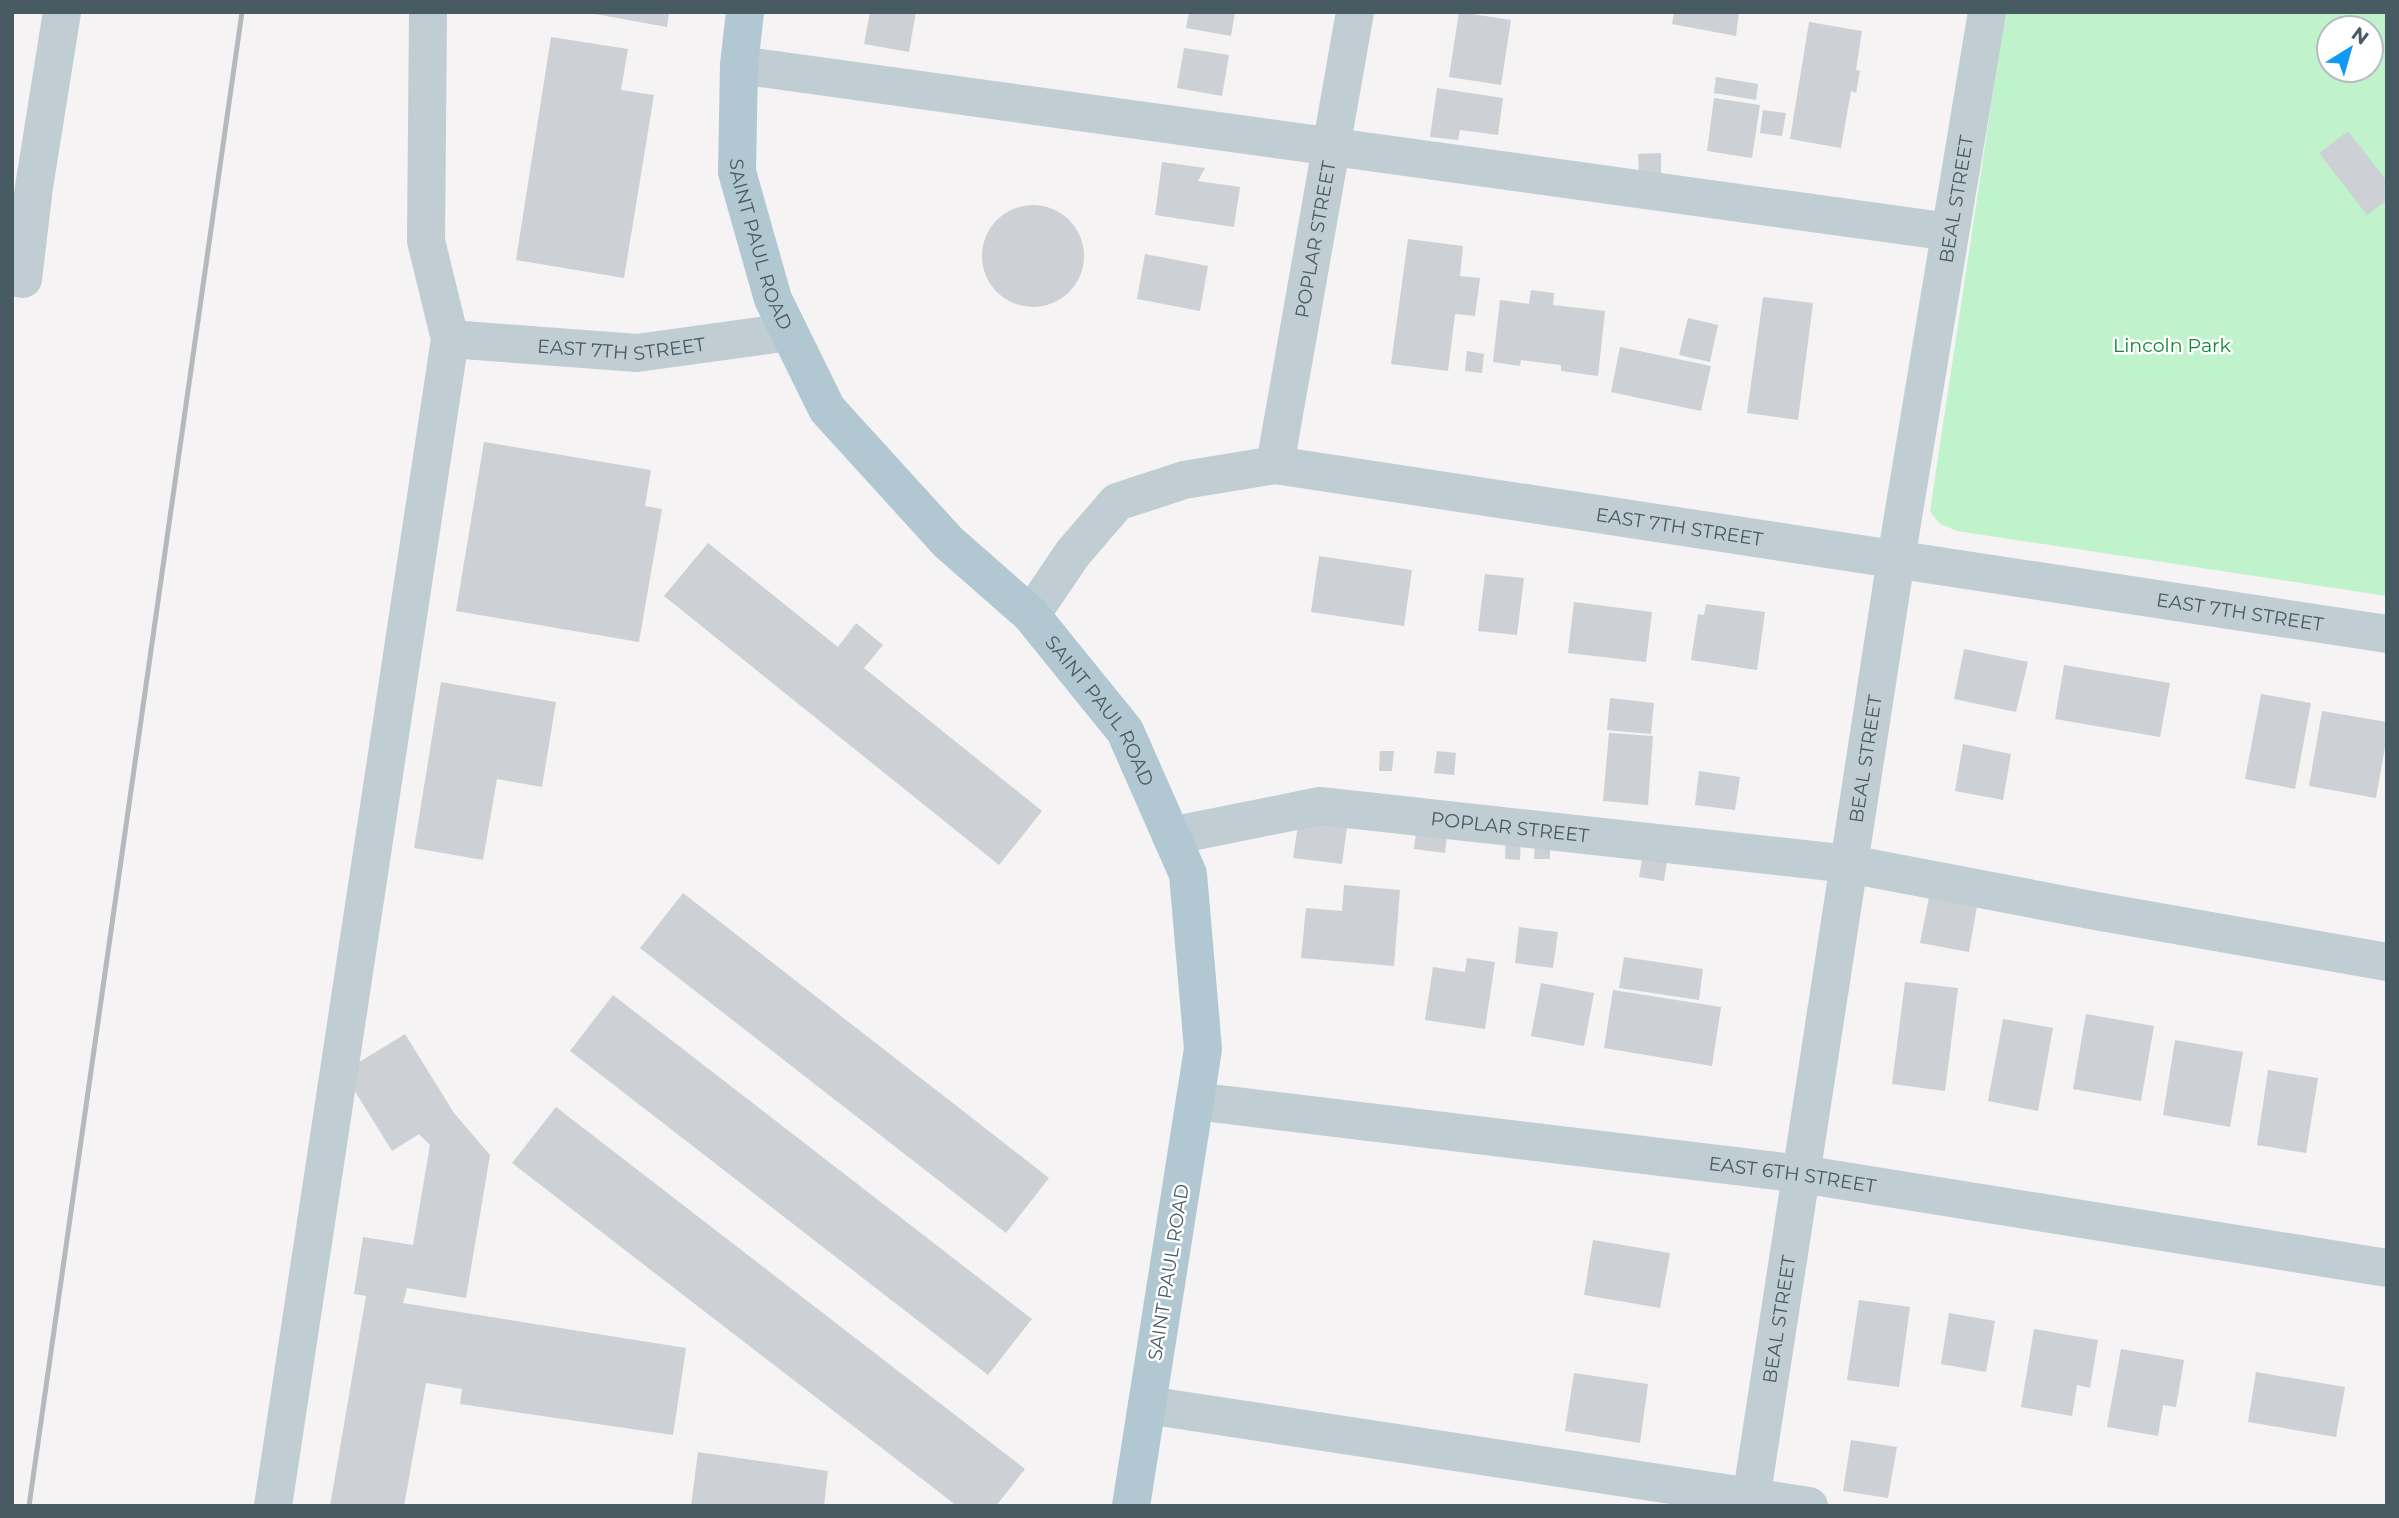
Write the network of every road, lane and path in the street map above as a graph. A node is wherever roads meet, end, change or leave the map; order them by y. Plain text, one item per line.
1 (62, 12) edge
2 (428, 12) edge
3 (745, 12) edge
4 (1355, 12) edge
5 (1987, 12) edge
6 (739, 65) junction
7 (1331, 146) junction
8 (1950, 232) junction
9 (18, 278) edge
10 (789, 332) junction
11 (450, 339) junction
12 (1275, 465) junction
13 (1895, 559) junction
14 (1031, 615) junction
15 (2387, 634) edge
16 (1171, 836) junction
17 (1849, 864) junction
18 (2387, 962) edge
19 (1195, 1101) junction
20 (1801, 1174) junction
21 (2387, 1268) edge
22 (1147, 1405) junction
23 (1751, 1501) edge
24 (273, 1506) edge
25 (1132, 1506) edge
26 (1809, 1506) edge

1 - 9 street
2 - 11 street
3 - 6 main road, SAINT PAUL ROAD
4 - 7 street, POPLAR STREET
5 - 8 street, BEAL STREET
6 - 7 street
6 - 10 main road, SAINT PAUL ROAD
7 - 8 street
7 - 12 street, POPLAR STREET
8 - 13 street, BEAL STREET
10 - 11 street, EAST 7TH STREET
10 - 14 main road, SAINT PAUL ROAD
11 - 24 street
12 - 13 street, EAST 7TH STREET
12 - 14 street, EAST 7TH STREET
13 - 15 street, EAST 7TH STREET
13 - 17 street, BEAL STREET
14 - 16 main road, SAINT PAUL ROAD
16 - 17 street, POPLAR STREET
16 - 19 main road, SAINT PAUL ROAD
17 - 18 street, POPLAR STREET
17 - 20 street, BEAL STREET
19 - 20 street, EAST 6TH STREET
19 - 22 main road, SAINT PAUL ROAD
20 - 21 street, EAST 6TH STREET
20 - 23 street, BEAL STREET
22 - 23 street
22 - 25 main road, SAINT PAUL ROAD
23 - 26 street

